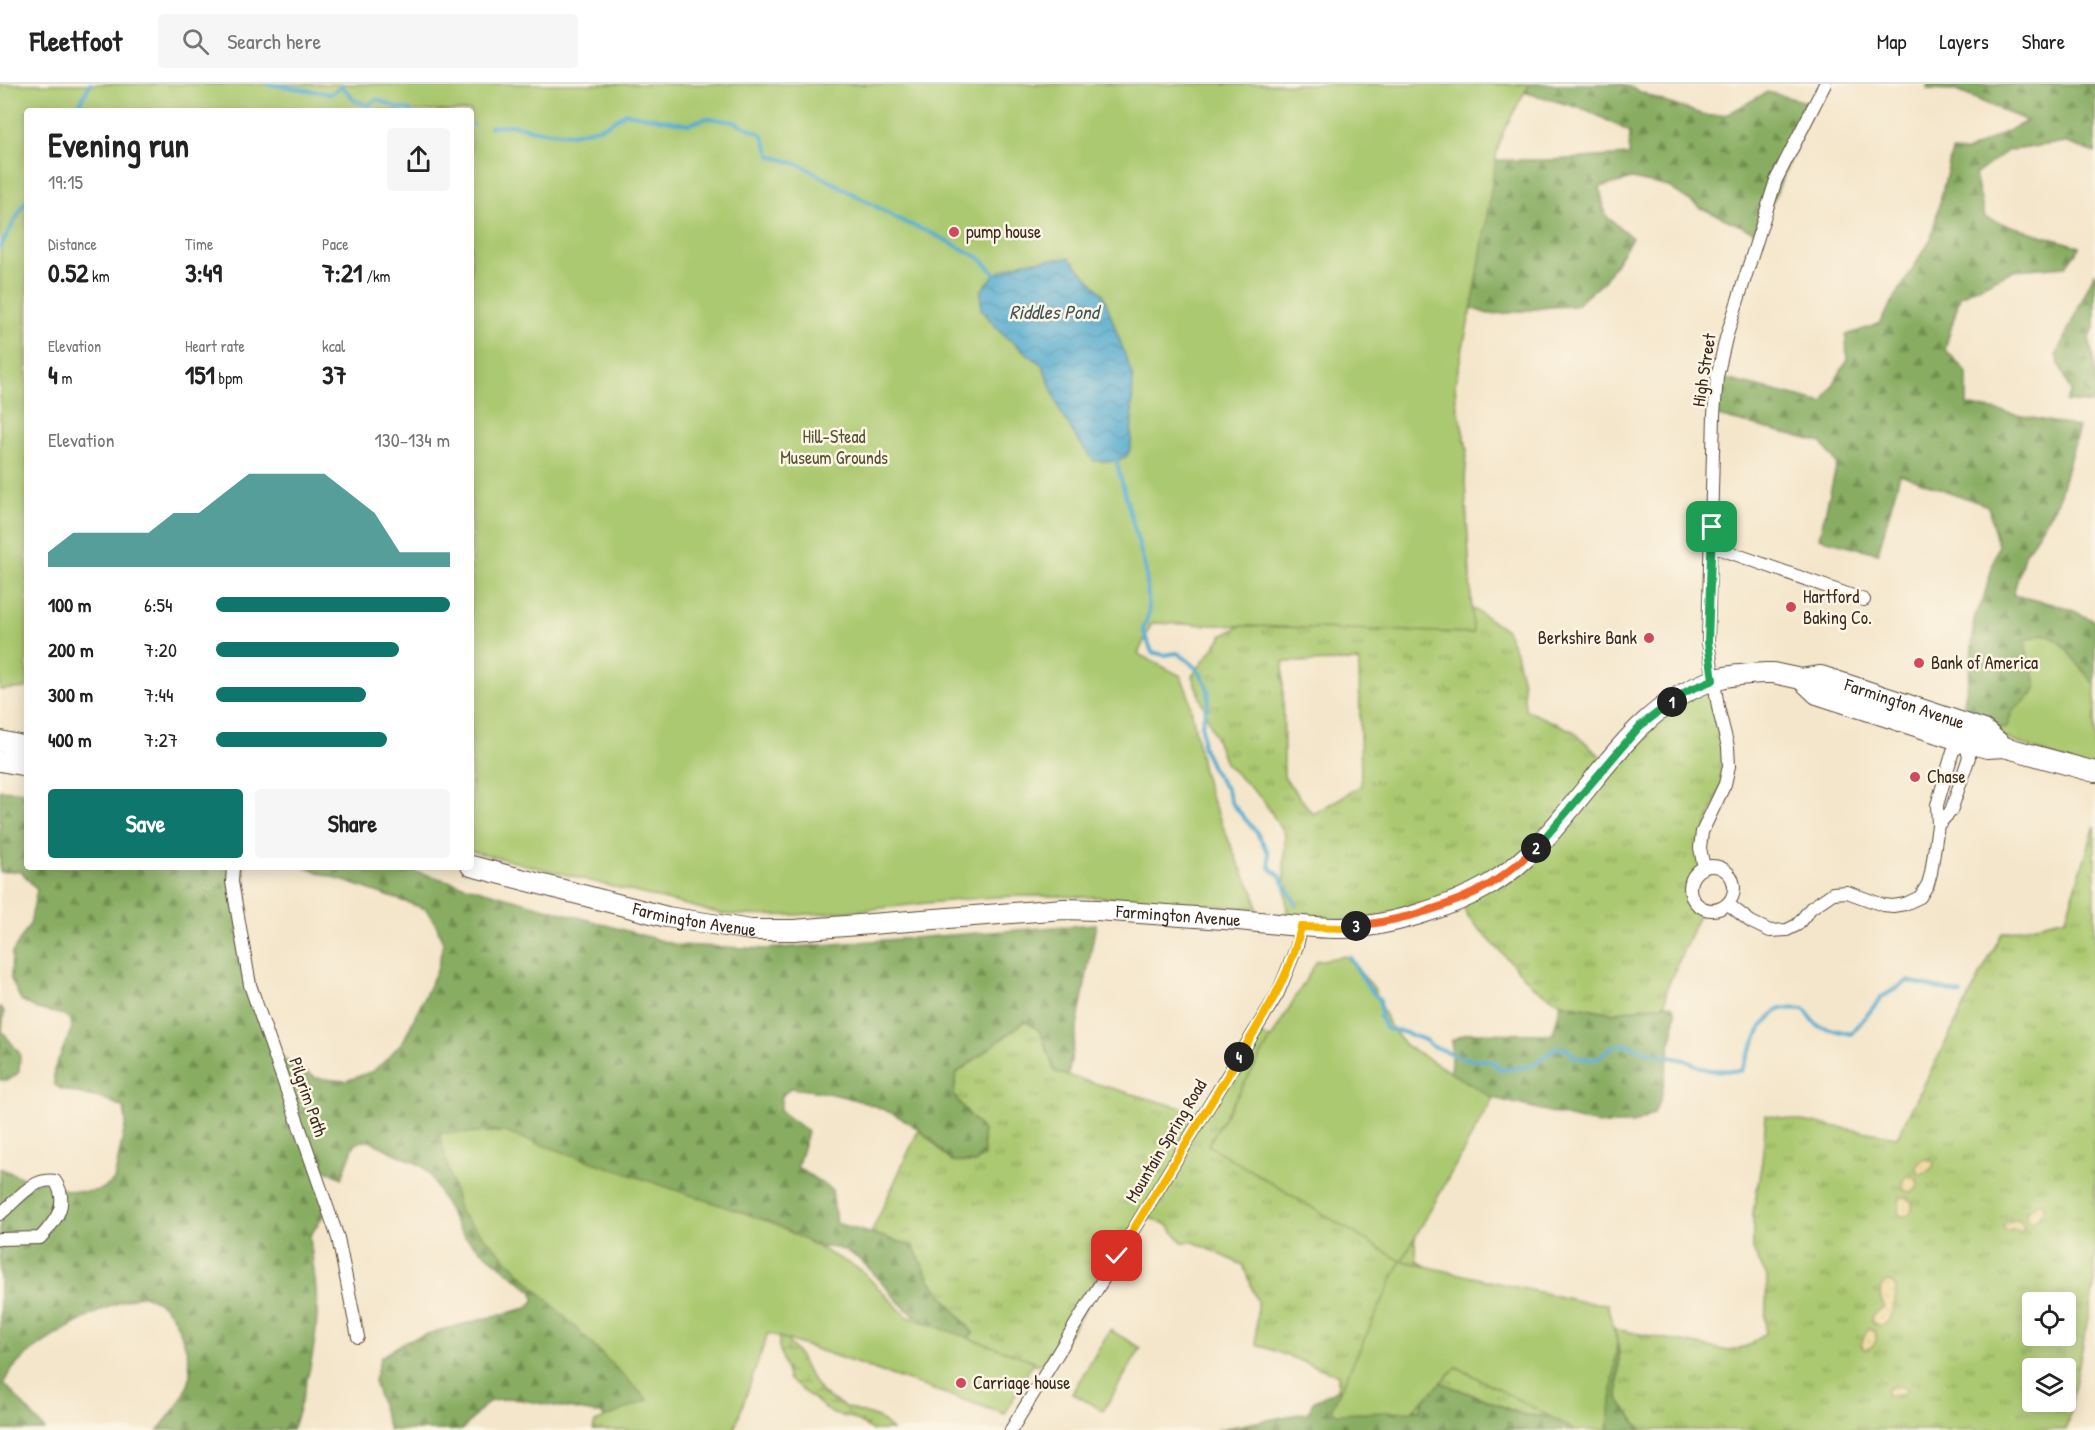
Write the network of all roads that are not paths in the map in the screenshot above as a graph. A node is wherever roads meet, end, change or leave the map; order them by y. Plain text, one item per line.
1 (1825, 84) edge
2 (1712, 546) junction
3 (1864, 600) dead end
4 (1713, 680) junction
5 (1801, 680) junction
6 (0, 741) edge
7 (1965, 742) junction
8 (24, 746) edge
9 (2004, 747) junction
10 (0, 761) edge
11 (24, 765) edge
12 (2095, 772) edge
13 (474, 867) edge
14 (1704, 868) junction
15 (233, 870) edge
16 (1728, 904) junction
17 (1301, 927) junction
18 (0, 1214) edge
19 (0, 1239) edge
20 (358, 1337) dead end
21 (1011, 1430) edge

1 - 2 street, High Street
2 - 3 street
2 - 4 street, High Street
4 - 5 main road, Farmington Avenue
4 - 14 street, High Street
4 - 17 main road, Farmington Avenue
5 - 7 main road, Farmington Avenue
5 - 9 main road, Farmington Avenue
6 - 8 main road
7 - 9 main road, Farmington Avenue
7 - 16 street
9 - 12 main road, Farmington Avenue
10 - 11 main road
13 - 17 main road, Farmington Avenue
14 - 16 street
14 - 16 street
15 - 20 street, Pilgrim Path
17 - 21 street, Mountain Spring Road
18 - 19 street

